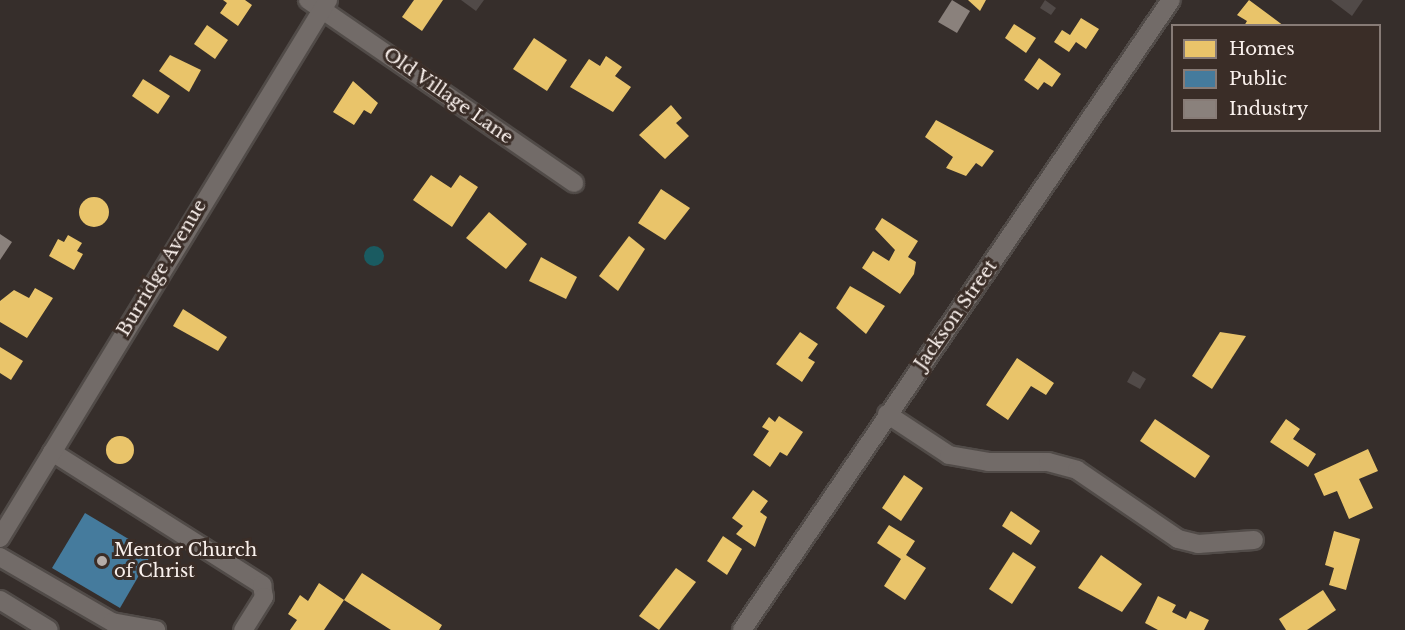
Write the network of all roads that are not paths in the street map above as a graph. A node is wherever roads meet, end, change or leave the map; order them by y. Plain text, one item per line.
1 (1164, 2) edge
2 (319, 3) edge
3 (574, 183) dead end
4 (887, 414) junction
5 (52, 452) junction
6 (0, 538) edge
7 (1254, 540) dead end
8 (0, 557) edge
9 (0, 600) edge
10 (49, 630) edge
11 (156, 630) edge
12 (243, 630) edge
13 (741, 630) edge

1 - 4 street, Jackson Street
2 - 3 street, Old Village Lane
2 - 5 street, Burridge Avenue
4 - 7 street
4 - 13 street, Jackson Street
5 - 6 street, Burridge Avenue
5 - 12 street
8 - 11 street
9 - 10 street

